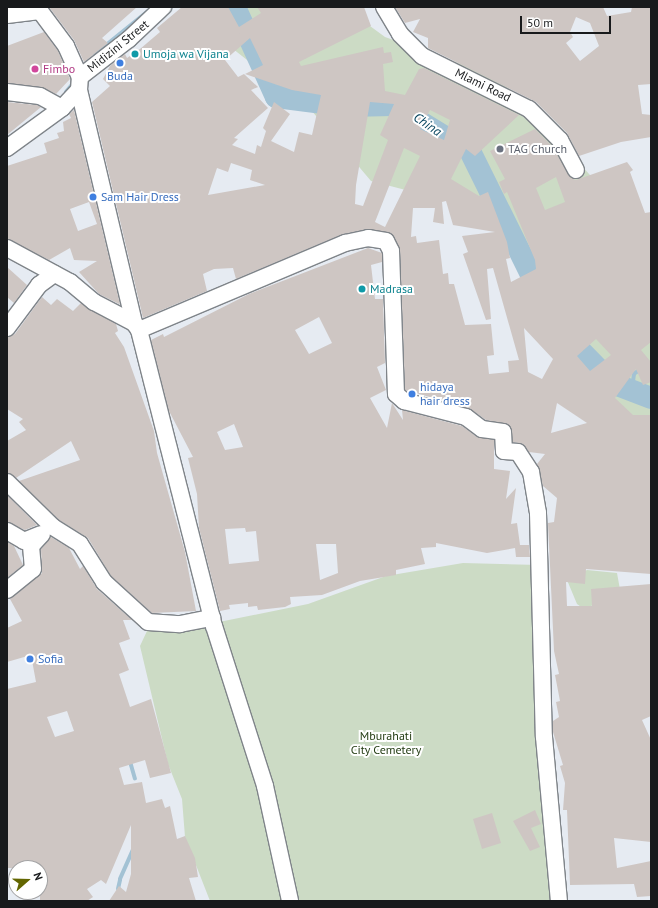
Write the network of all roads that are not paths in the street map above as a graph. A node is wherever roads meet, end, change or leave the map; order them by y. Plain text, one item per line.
1 (163, 7) edge
2 (384, 7) edge
3 (40, 9) edge
4 (7, 15) edge
5 (80, 83) junction
6 (7, 92) edge
7 (62, 108) junction
8 (7, 148) edge
9 (576, 170) dead end
10 (7, 248) edge
11 (54, 274) junction
12 (136, 327) junction
13 (7, 328) edge
14 (7, 482) edge
15 (48, 530) junction
16 (7, 531) edge
17 (7, 590) edge
18 (212, 618) junction
19 (290, 901) edge
20 (559, 901) edge

1 - 5 street, Midizini Street
2 - 9 street, Mlami Road
3 - 4 street
3 - 5 street
5 - 7 street, Midizini Street
5 - 12 street
6 - 7 street
7 - 8 street, Midizini Street
10 - 11 street
11 - 12 street
11 - 13 street
12 - 18 street
12 - 20 street
14 - 15 street
15 - 16 street
15 - 17 street
15 - 18 street
18 - 19 street

